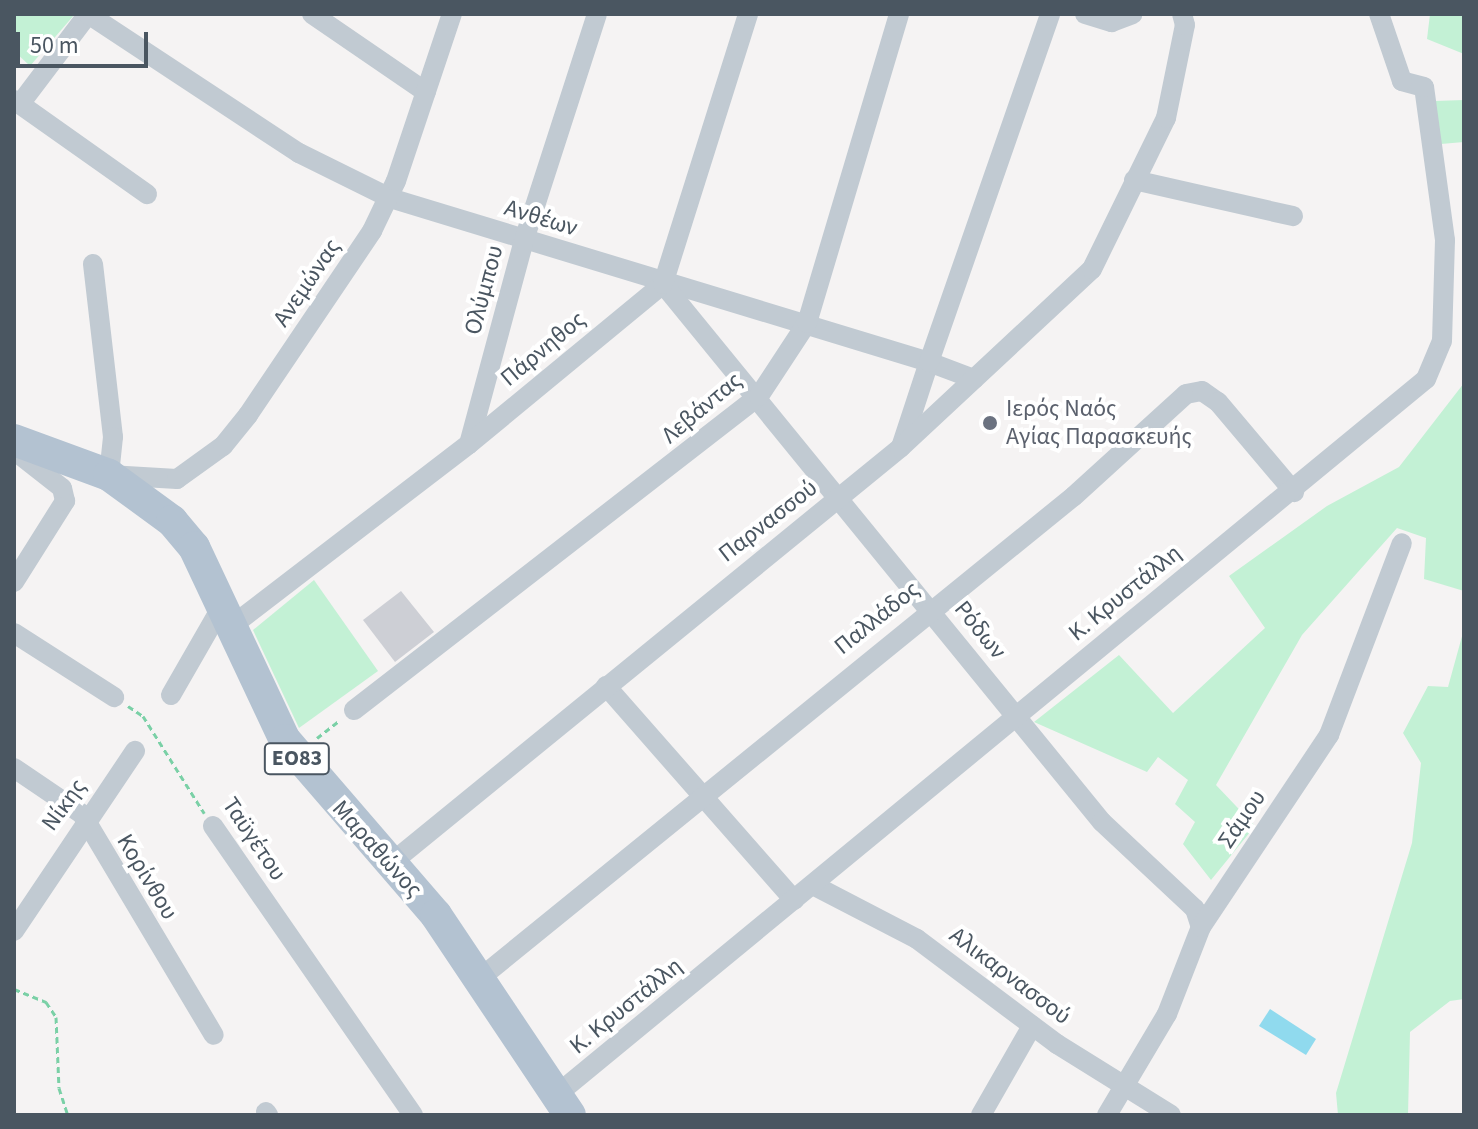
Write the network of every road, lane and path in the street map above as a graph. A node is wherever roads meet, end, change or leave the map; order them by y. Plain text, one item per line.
1 (88, 14) edge
2 (312, 14) edge
3 (452, 14) edge
4 (597, 14) edge
5 (748, 14) edge
6 (899, 14) edge
7 (1050, 14) edge
8 (1085, 14) edge
9 (1133, 14) edge
10 (1182, 14) edge
11 (1379, 14) edge
12 (426, 92) junction
13 (17, 102) edge
14 (1134, 180) junction
15 (147, 194) dead end
16 (390, 198) junction
17 (1293, 216) dead end
18 (524, 240) junction
19 (93, 264) dead end
20 (663, 284) junction
21 (807, 323) junction
22 (929, 362) junction
23 (974, 379) junction
24 (759, 396) junction
25 (15, 441) edge
26 (469, 444) junction
27 (900, 448) junction
28 (109, 475) junction
29 (1294, 492) junction
30 (842, 497) junction
31 (1402, 543) dead end
32 (14, 582) edge
33 (929, 609) junction
34 (228, 614) junction
35 (14, 633) edge
36 (606, 686) junction
37 (171, 695) dead end
38 (114, 697) joint
39 (354, 710) joint
40 (1016, 717) junction
41 (135, 751) dead end
42 (295, 755) junction
43 (14, 768) edge
44 (700, 794) junction
45 (86, 819) junction
46 (213, 826) joint
47 (390, 864) junction
48 (813, 885) junction
49 (794, 900) junction
50 (16, 923) edge
51 (1201, 927) junction
52 (479, 979) junction
53 (14, 989) edge
54 (1032, 1026) junction
55 (214, 1035) dead end
56 (1123, 1088) junction
57 (563, 1106) edge
58 (68, 1115) edge
59 (413, 1115) edge
60 (981, 1115) edge
61 (1107, 1115) edge
62 (1171, 1115) edge

1 - 13 street
1 - 16 street, Ανθέων
2 - 12 street
3 - 12 street, Ανεμώνας
4 - 18 street, Ολύμπου
5 - 20 street
6 - 21 street, Λεβάντας
7 - 22 street
8 - 9 street
10 - 14 street
11 - 29 street, Κ. Κρυστάλλη
12 - 16 street, Ανεμώνας
13 - 15 street
14 - 17 street
14 - 23 street, Παρνασσού
16 - 18 street, Ανθέων
16 - 28 street, Ανεμώνας
18 - 20 street, Ανθέων
18 - 26 street, Ολύμπου
19 - 28 street
20 - 21 street, Ανθέων
20 - 24 street, Ρόδων
20 - 26 street, Πάρνηθος
21 - 22 street, Ανθέων
21 - 24 street, Λεβάντας
22 - 23 street, Ανθέων
22 - 27 street
23 - 27 street, Παρνασσού
24 - 30 street, Ρόδων
24 - 39 street, Λεβάντας
25 - 28 main road, Μαραθώνος / ΕΟ83
25 - 32 street
26 - 34 street, Πάρνηθος
27 - 30 street, Παρνασσού
28 - 34 main road, Μαραθώνος / ΕΟ83
29 - 33 street, Παλλάδος
29 - 40 street, Κ. Κρυστάλλη
30 - 33 street, Ρόδων
30 - 36 street, Παρνασσού
31 - 51 street, Σάμου
33 - 40 street, Ρόδων
33 - 44 street, Παλλάδος
34 - 37 street
34 - 42 main road, Μαραθώνος / ΕΟ83
35 - 38 street
36 - 44 street
36 - 47 street, Παρνασσού
38 - 46 path, Ταϋγέτου
39 - 42 path
40 - 48 street, Κ. Κρυστάλλη
40 - 51 street, Ρόδων
41 - 45 street, Νίκης
42 - 47 main road, Μαραθώνος / ΕΟ83
43 - 45 street, Κορίνθου
44 - 49 street
44 - 52 street, Παλλάδος
45 - 50 street, Νίκης
45 - 55 street, Κορίνθου
46 - 59 street, Ταϋγέτου
47 - 52 main road, Μαραθώνος / ΕΟ83
48 - 49 street, Κ. Κρυστάλλη
48 - 54 street, Αλικαρνασσού
49 - 57 street, Κ. Κρυστάλλη
51 - 56 street, Σάμου
52 - 57 main road, Μαραθώνος / ΕΟ83
53 - 58 path
54 - 56 street, Αλικαρνασσού
54 - 60 street
56 - 61 street, Σάμου
56 - 62 street, Αλικαρνασσού

